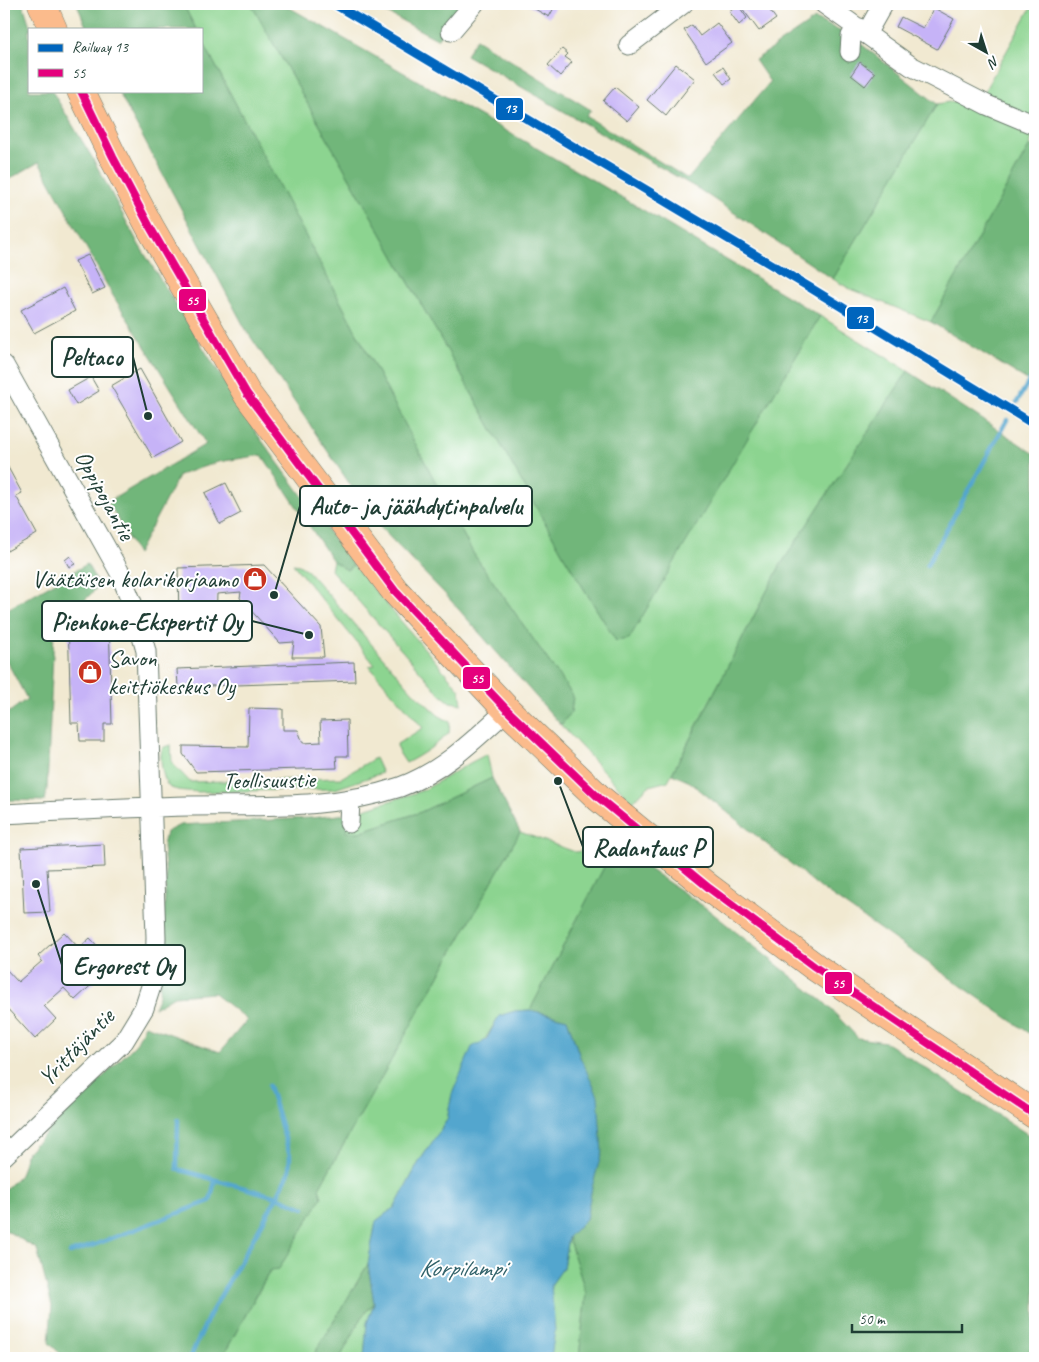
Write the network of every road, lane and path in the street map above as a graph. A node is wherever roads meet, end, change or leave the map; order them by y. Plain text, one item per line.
1 (42, 4) edge
2 (474, 4) edge
3 (683, 4) edge
4 (824, 4) edge
5 (883, 4) edge
6 (53, 28) edge
7 (451, 31) dead end
8 (862, 31) junction
9 (629, 45) dead end
10 (850, 52) dead end
11 (82, 92) edge
12 (1035, 125) edge
13 (4, 365) edge
14 (507, 710) junction
15 (350, 800) junction
16 (151, 807) junction
17 (4, 814) edge
18 (349, 823) dead end
19 (1035, 1115) edge
20 (4, 1156) edge

1 - 6 highway
2 - 7 street
3 - 9 street
4 - 8 street
5 - 8 street
8 - 10 street
8 - 12 street
11 - 14 highway
13 - 16 street, Oppipojantie
14 - 15 street, Teollisuustie
14 - 19 highway
15 - 16 street, Teollisuustie
15 - 18 street
16 - 17 street, Teollisuustie
16 - 20 street, Yrittäjäntie

